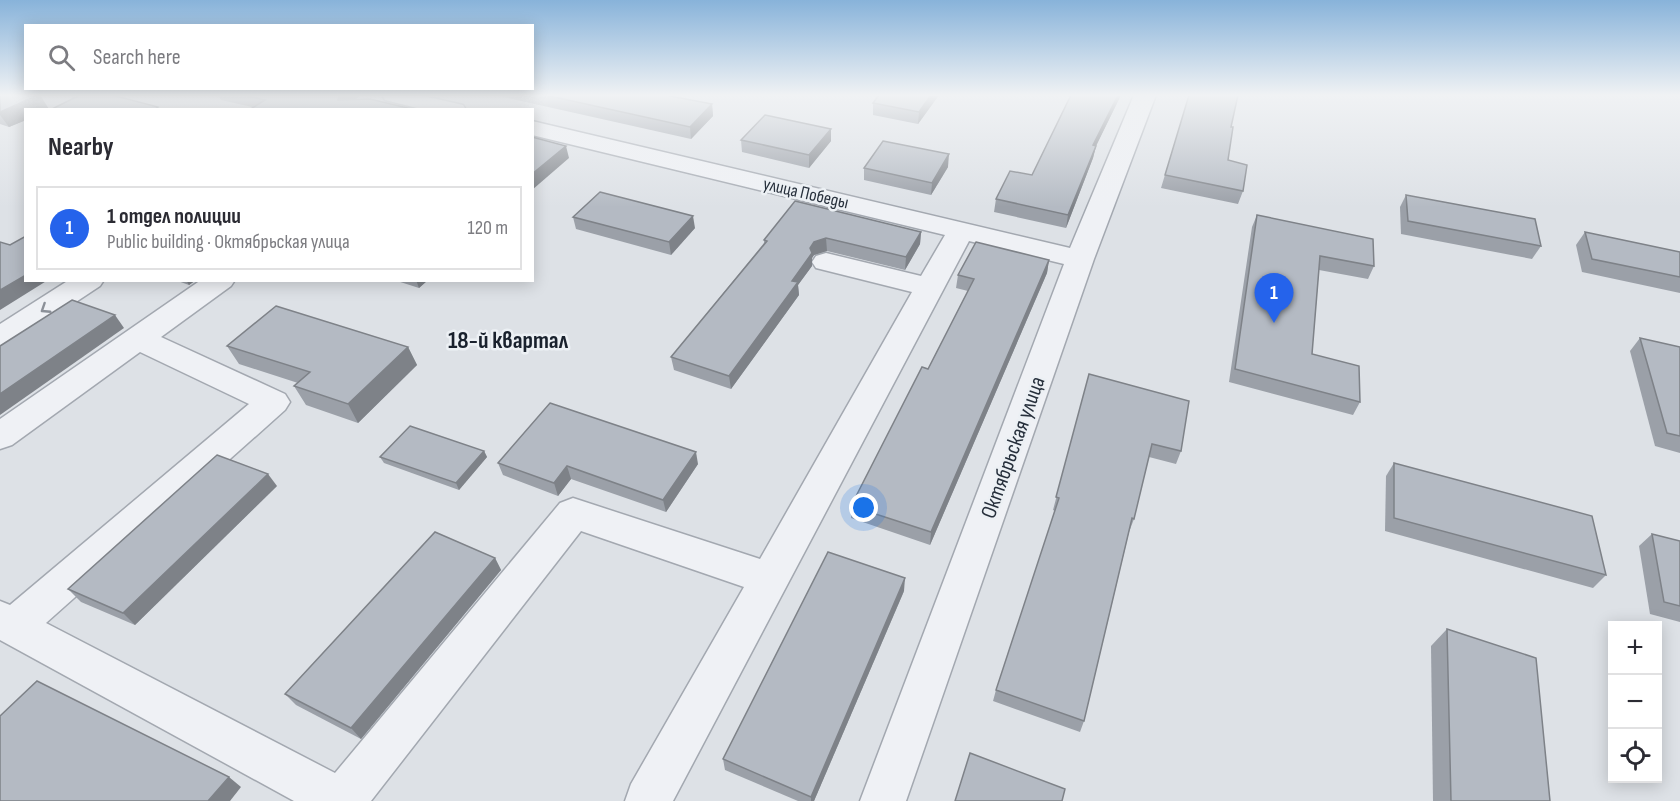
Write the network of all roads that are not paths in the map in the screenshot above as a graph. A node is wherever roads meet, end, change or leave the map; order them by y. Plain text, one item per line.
1 (550, 132) edge
2 (1130, 132) edge
3 (961, 230) junction
4 (1080, 259) junction
5 (826, 262) dead end
6 (87, 282) edge
7 (218, 282) edge
8 (929, 287) junction
9 (0, 338) edge
10 (138, 339) junction
11 (0, 436) edge
12 (769, 579) junction
13 (7, 622) edge
14 (342, 801) edge
15 (648, 801) edge
16 (883, 801) edge

1 - 3 street, улица Победы
2 - 4 street, Октябрьская улица
3 - 4 street, улица Победы
3 - 8 street
4 - 16 street, Октябрьская улица
5 - 8 street
6 -> 9 street
7 - 10 street
8 - 12 street
10 - 11 street
10 - 13 street
12 - 14 street
12 - 15 street
13 - 14 street

